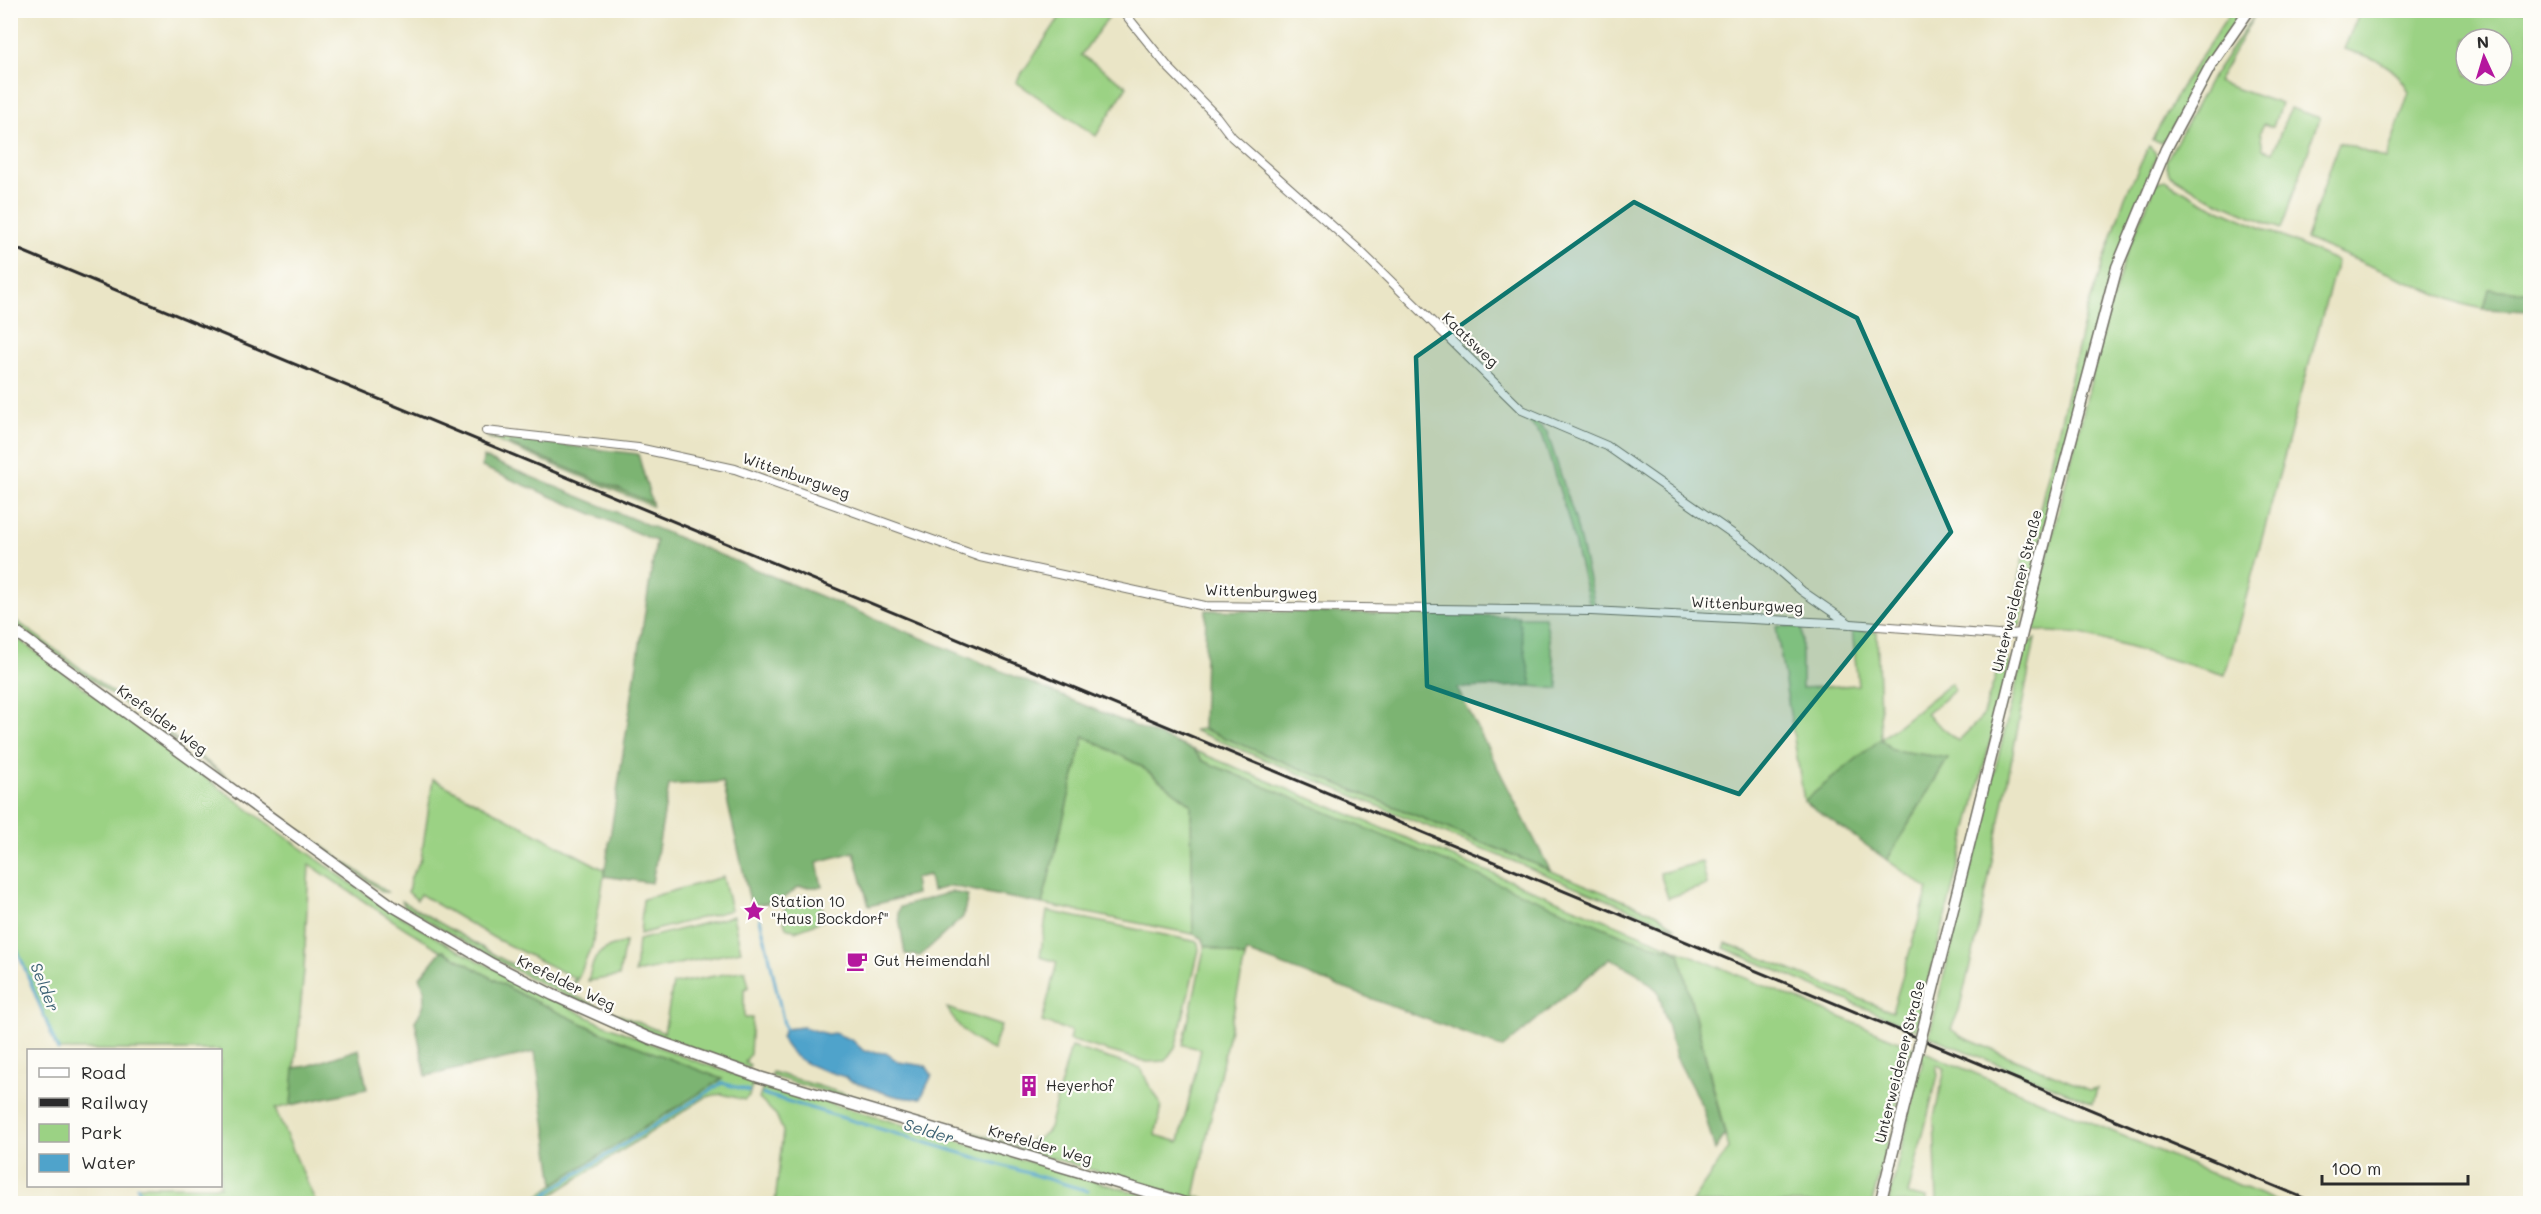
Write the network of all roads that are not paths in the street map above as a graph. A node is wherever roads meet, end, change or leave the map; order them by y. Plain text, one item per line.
1 (1122, 10) edge
2 (2249, 10) edge
3 (486, 431) dead end
4 (1851, 624) junction
5 (10, 628) edge
6 (2022, 633) junction
7 (1188, 1203) edge
8 (1880, 1203) edge

1 - 4 street, Kaatsweg
2 - 6 street, Unterweidener Straße
3 - 4 street, Wittenburgweg
4 - 6 street, Wittenburgweg
5 - 7 street, Krefelder Weg
6 - 8 street, Unterweidener Straße, bridge

